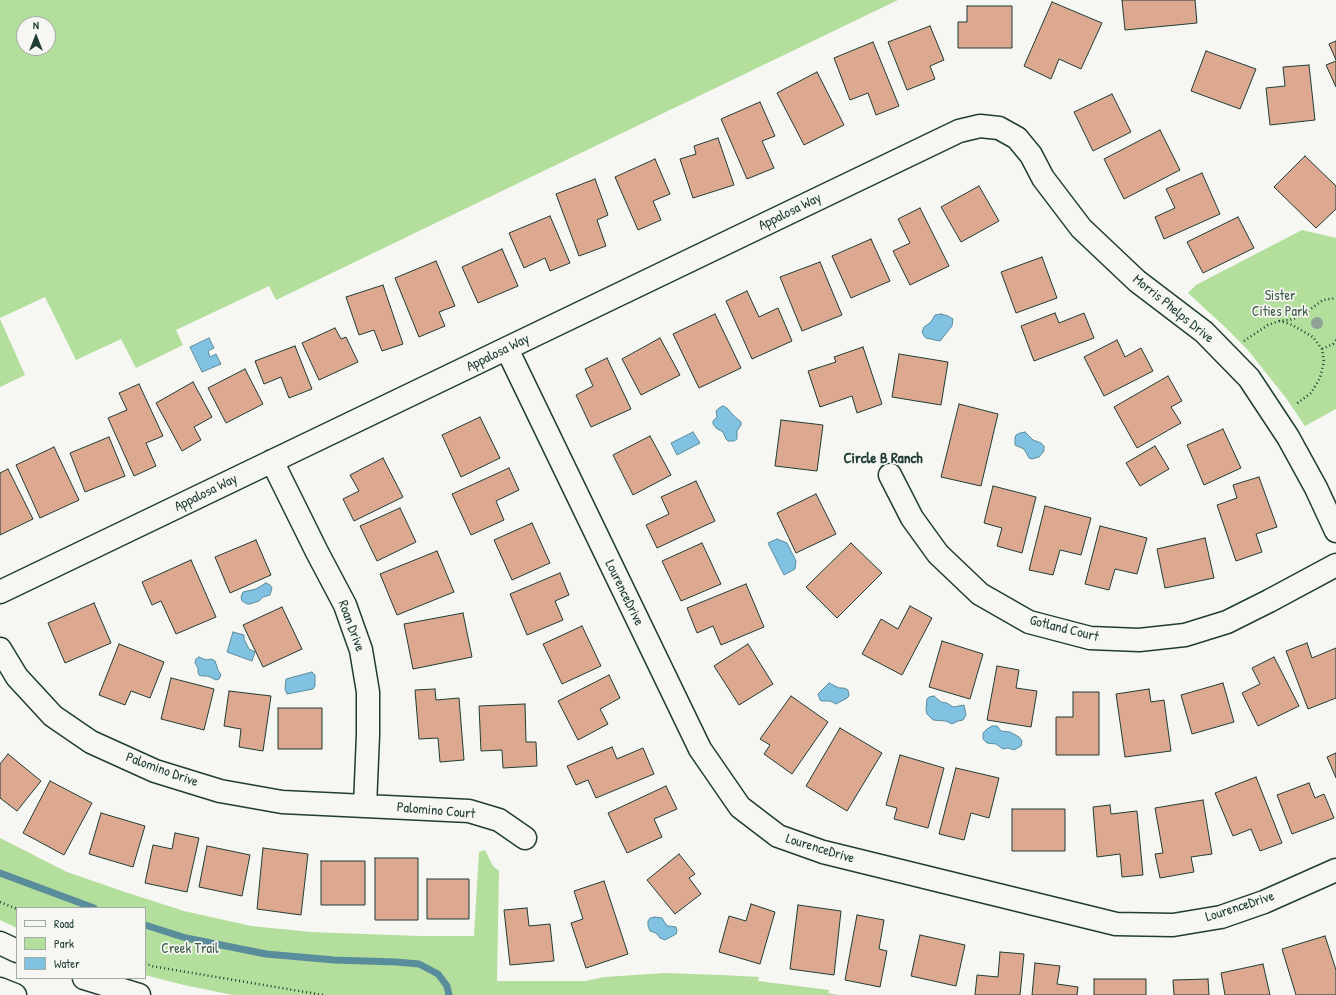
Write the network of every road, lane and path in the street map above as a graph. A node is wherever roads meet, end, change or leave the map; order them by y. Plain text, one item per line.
1 (999, 128) joint
2 (1336, 298) edge
3 (1279, 321) junction
4 (1336, 340) edge
5 (1244, 342) dead end
6 (507, 349) junction
7 (1322, 349) junction
8 (1295, 404) dead end
9 (272, 462) junction
10 (890, 476) dead end
11 (1336, 530) edge
12 (1336, 565) edge
13 (0, 592) edge
14 (0, 649) edge
15 (365, 806) junction
16 (525, 838) dead end
17 (1336, 870) edge
18 (0, 902) edge
19 (16, 909) edge
20 (0, 943) edge
21 (16, 951) edge
22 (146, 964) edge
23 (87, 979) edge
24 (0, 989) edge
25 (15, 995) edge
26 (139, 995) edge
27 (323, 995) edge

1 - 6 street, Appalosa Way
1 - 11 street, Morris Phelps Drive
2 - 3 path
3 - 5 path
3 - 7 path
4 - 7 path
6 - 9 street, Appalosa Way
6 - 17 street, LourenceDrive
7 - 8 path
9 - 13 street, Appalosa Way
9 - 15 street, Roan Drive
10 - 12 street, Gotland Court
14 - 15 street, Palomino Drive
15 - 16 street, Palomino Court
18 - 19 path
20 - 21 street
22 - 27 path
23 - 26 street
24 - 25 street

